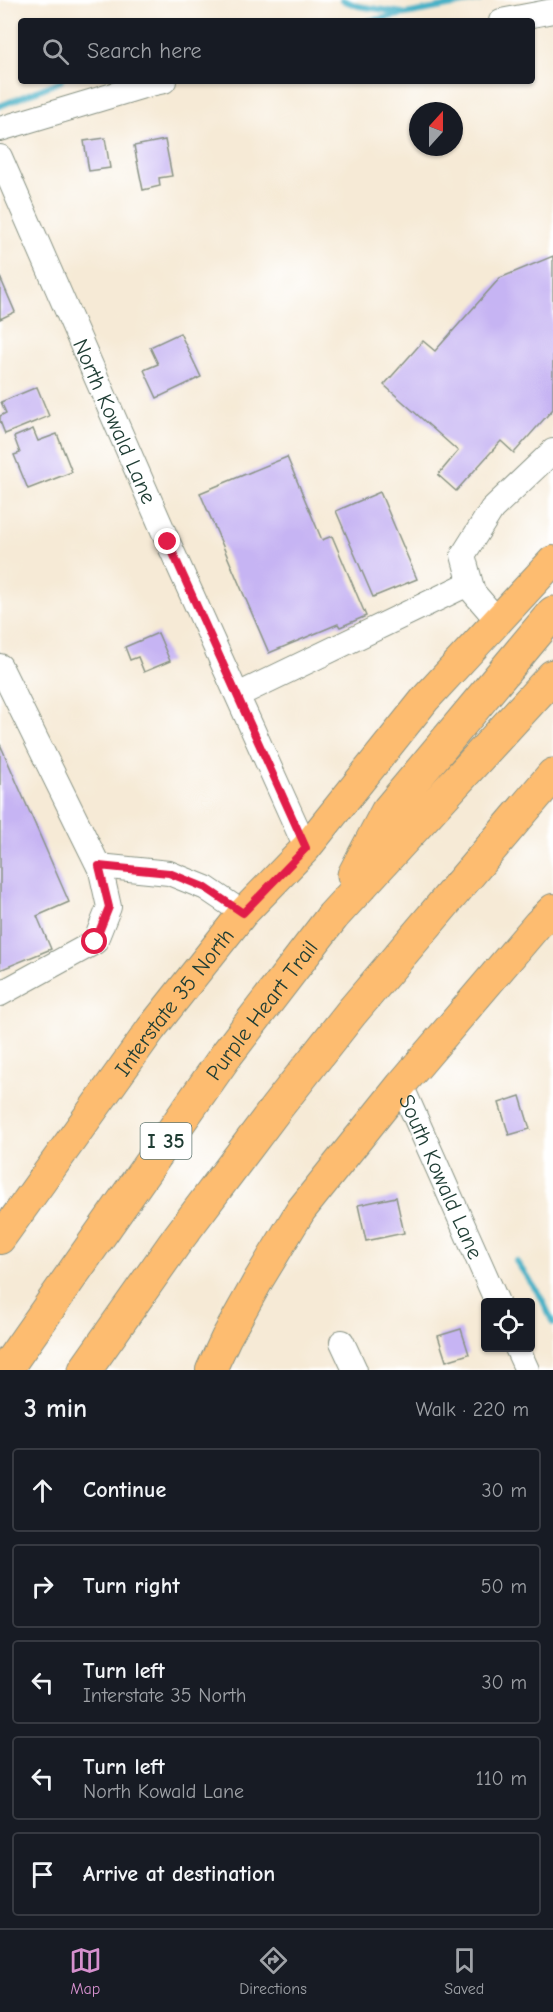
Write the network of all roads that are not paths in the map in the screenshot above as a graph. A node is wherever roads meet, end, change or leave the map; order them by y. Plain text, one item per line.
1 (553, 11) edge
2 (517, 18) edge
3 (150, 84) edge
4 (0, 129) edge
5 (0, 158) edge
6 (553, 451) edge
7 (553, 561) edge
8 (470, 583) junction
9 (553, 613) edge
10 (498, 621) junction
11 (0, 666) edge
12 (553, 676) edge
13 (238, 695) junction
14 (553, 775) edge
15 (553, 804) edge
16 (306, 848) junction
17 (99, 866) junction
18 (553, 909) edge
19 (243, 913) junction
20 (333, 916) junction
21 (0, 994) edge
22 (326, 1045) junction
23 (401, 1085) junction
24 (0, 1239) edge
25 (495, 1298) edge
26 (342, 1342) dead end
27 (519, 1352) edge
28 (5, 1370) edge
29 (84, 1370) edge
30 (211, 1370) edge
31 (355, 1370) edge
32 (526, 1370) edge

1 - 2 street
3 - 4 street
5 - 13 street, North Kowald Lane
6 - 8 street
7 - 10 main road, Interstate 35 North
8 - 10 street
8 - 13 street
9 - 20 highway
10 - 16 main road, Interstate 35 North
11 - 17 street
12 - 20 highway, Purple Heart Trail / I 35
13 - 16 street, North Kowald Lane
14 - 22 highway
15 - 22 highway
16 - 19 main road, Interstate 35 North
17 - 19 street
17 - 21 street
18 - 23 main road
19 - 24 main road, Interstate 35 North
20 - 28 highway, Purple Heart Trail / I 35
22 - 29 highway
23 - 25 street, South Kowald Lane
23 - 30 main road
26 - 31 street
27 - 32 street

